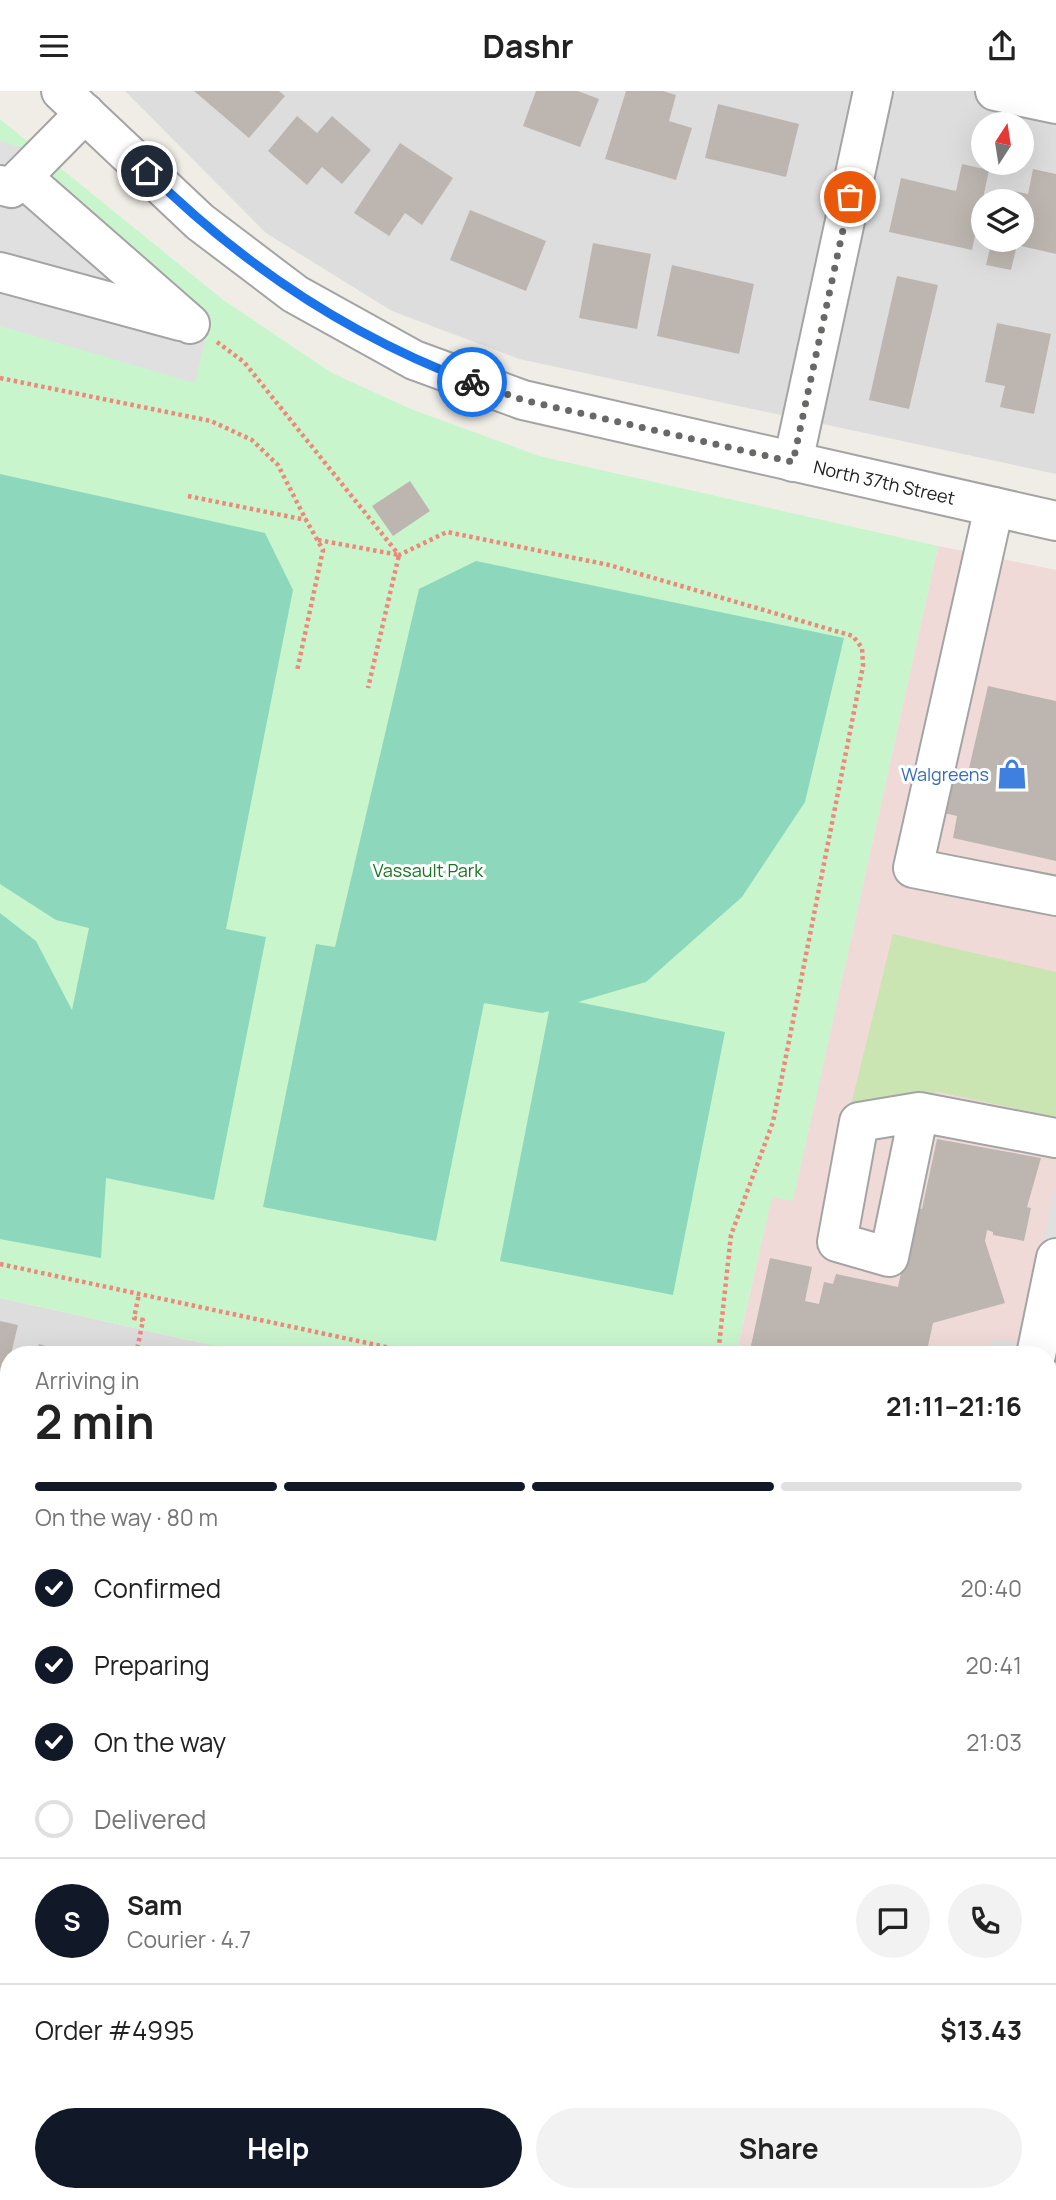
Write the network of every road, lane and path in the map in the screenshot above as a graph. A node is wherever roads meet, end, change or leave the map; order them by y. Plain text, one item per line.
1 (873, 91) edge
2 (995, 91) edge
3 (73, 102) edge
4 (1056, 104) edge
5 (11, 181) edge
6 (0, 272) edge
7 (190, 324) junction
8 (0, 378) edge
9 (793, 462) junction
10 (188, 496) dead end
11 (994, 507) junction
12 (306, 520) junction
13 (1056, 521) edge
14 (317, 540) junction
15 (399, 555) junction
16 (298, 671) dead end
17 (368, 688) dead end
18 (1056, 897) edge
19 (919, 1112) dead end
20 (1056, 1138) edge
21 (1056, 1258) edge
22 (0, 1264) edge
23 (139, 1294) junction
24 (138, 1346) edge
25 (381, 1346) edge
26 (719, 1346) edge
27 (1038, 1346) edge

1 - 9 street
2 - 4 street
3 - 5 street
3 - 9 street, North 37th Street
5 - 7 street
6 - 7 street
7 - 15 path
8 - 12 path
9 - 11 street, North 37th Street
10 - 12 path
11 - 13 street, North 37th Street
11 - 18 street
12 - 14 path
14 - 15 path
14 - 16 path
15 - 17 path
15 - 26 path
19 - 20 street
21 - 27 street
22 - 23 path
23 - 24 path
23 - 25 path

